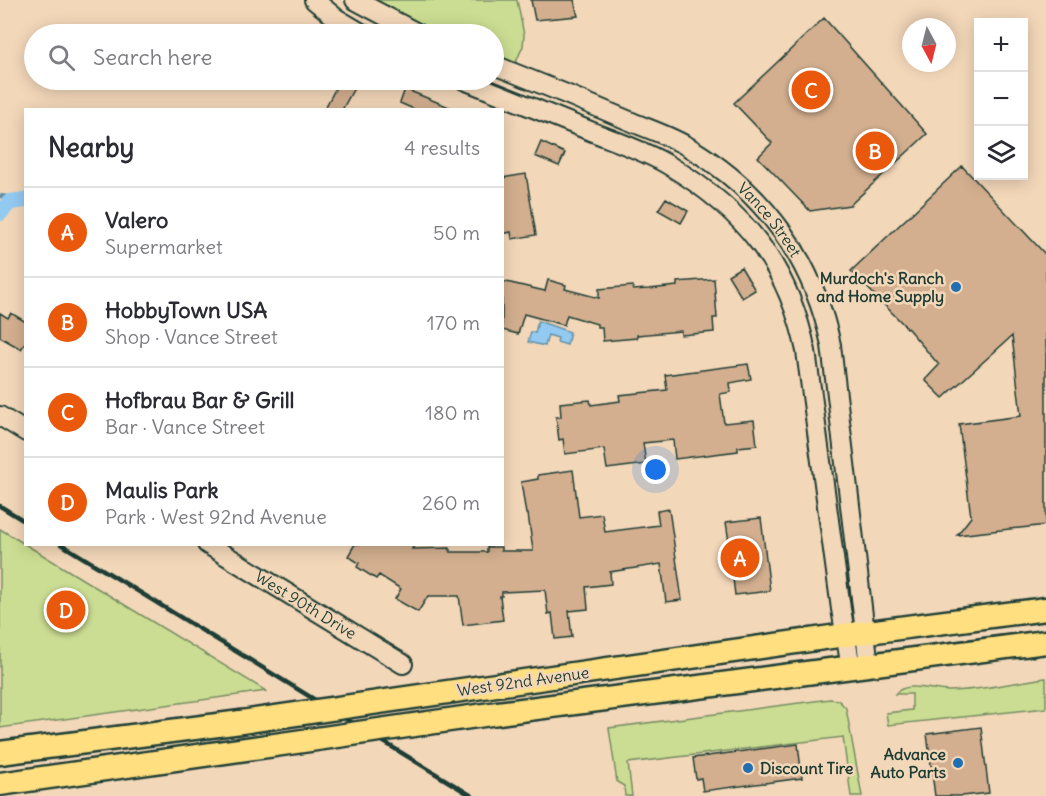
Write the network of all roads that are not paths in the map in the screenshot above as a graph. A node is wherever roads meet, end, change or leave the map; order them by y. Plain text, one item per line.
1 (314, 0) edge
2 (355, 0) edge
3 (346, 24) edge
4 (398, 24) edge
5 (504, 69) edge
6 (488, 90) edge
7 (0, 416) edge
8 (24, 431) edge
9 (210, 546) edge
10 (1046, 609) edge
11 (855, 634) junction
12 (1046, 642) edge
13 (403, 664) dead end
14 (860, 667) junction
15 (0, 753) edge
16 (0, 784) edge

1 - 3 street
2 - 4 street
5 - 11 street, Vance Street
6 - 11 street, Vance Street
7 - 8 street
9 - 13 street, West 90th Drive
10 - 11 main road, West 92nd Avenue
11 - 14 street, Vance Street
11 - 15 main road, West 92nd Avenue, bridge
12 - 14 main road, West 92nd Avenue
14 - 16 main road, West 92nd Avenue, bridge

